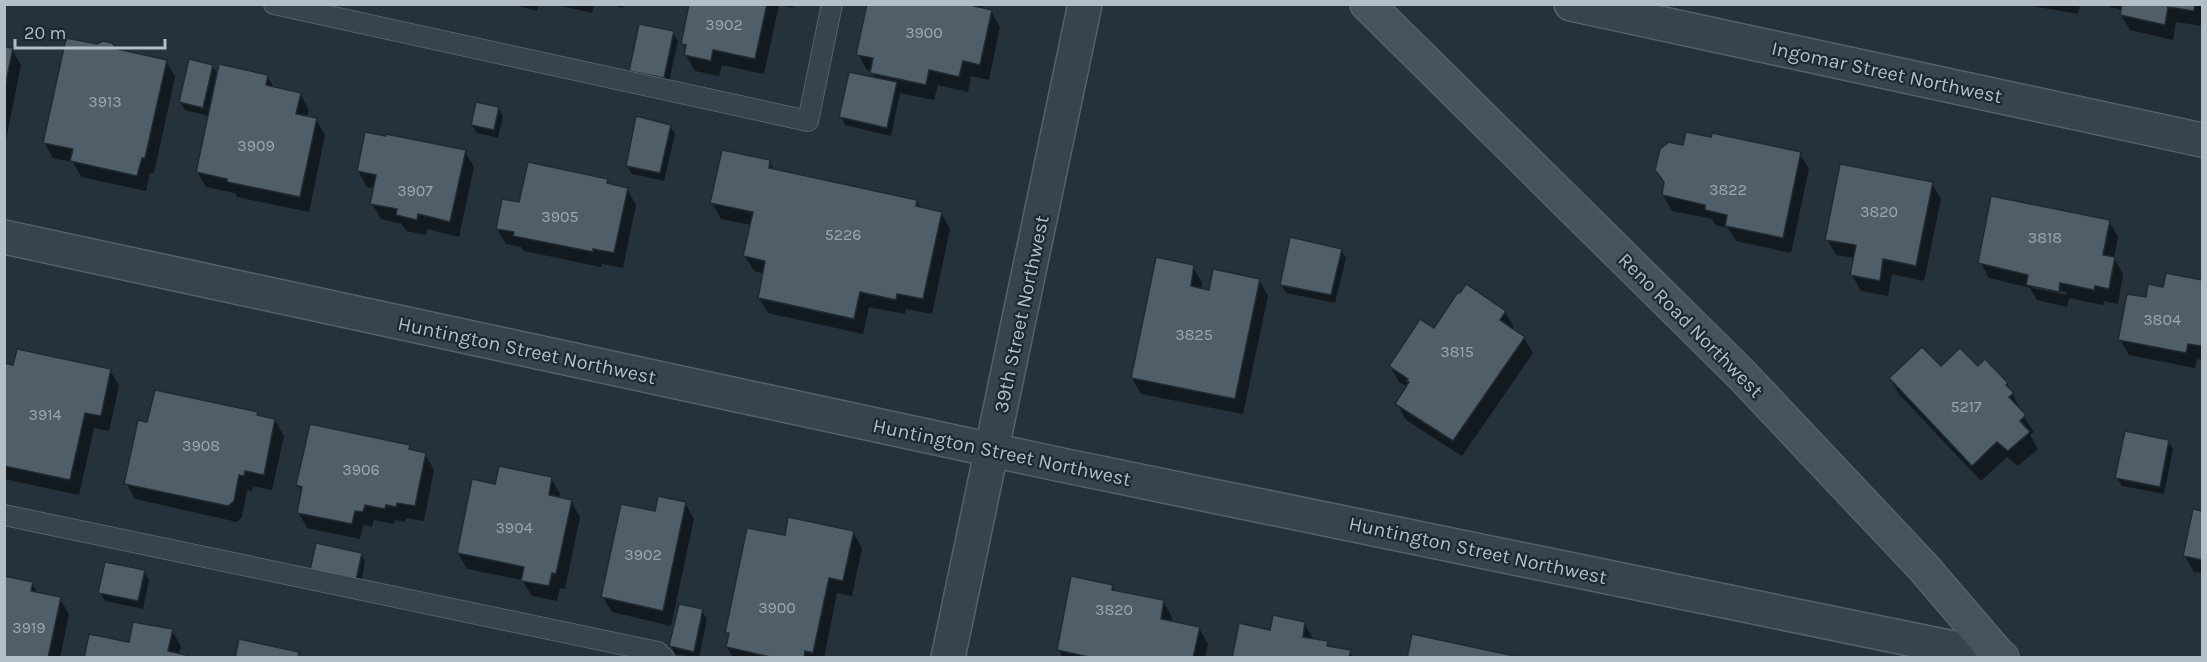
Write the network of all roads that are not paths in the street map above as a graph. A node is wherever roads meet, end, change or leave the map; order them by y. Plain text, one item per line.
1 (274, 4) edge
2 (832, 4) edge
3 (1085, 4) edge
4 (1367, 4) edge
5 (1571, 4) edge
6 (2202, 140) edge
7 (4, 237) edge
8 (992, 450) junction
9 (4, 515) edge
10 (664, 657) edge
11 (948, 657) edge
12 (2002, 657) edge

1 - 2 lane
3 - 8 street, 39th Street Northwest
4 - 12 main road, Reno Road Northwest
5 - 6 street, Ingomar Street Northwest
7 - 8 street, Huntington Street Northwest
8 - 11 street, 39th Street Northwest
8 - 12 street, Huntington Street Northwest
9 - 10 lane

